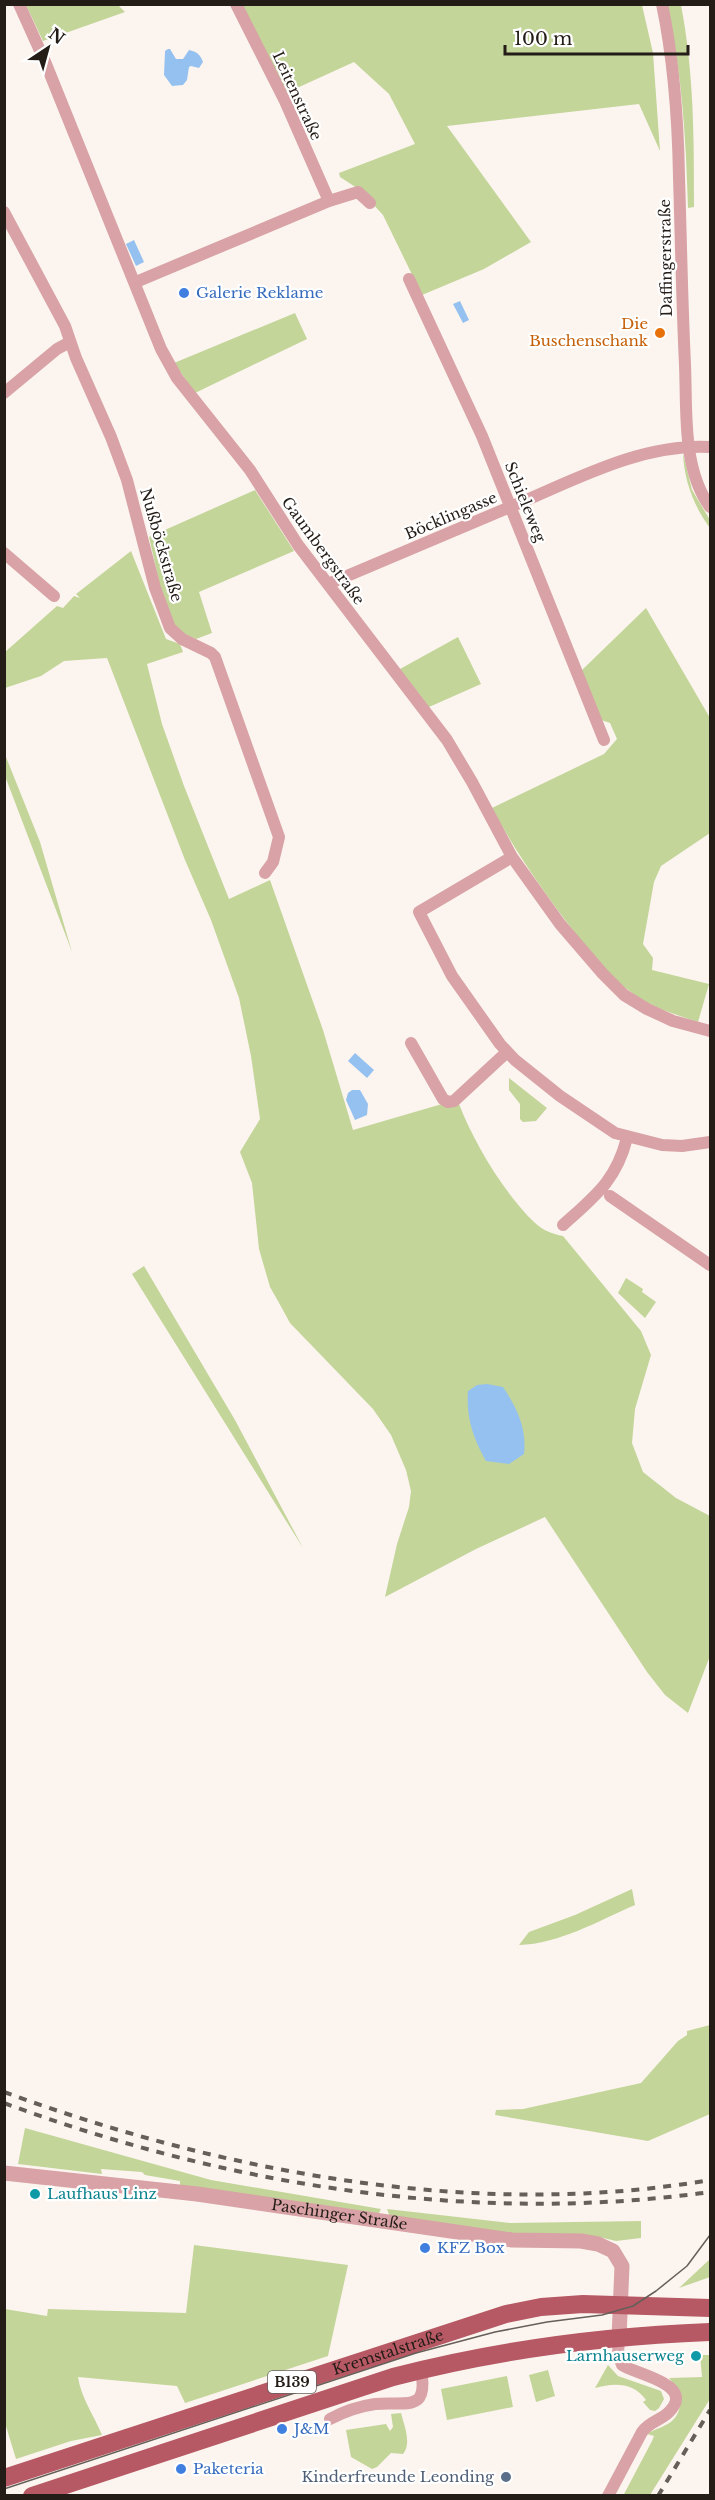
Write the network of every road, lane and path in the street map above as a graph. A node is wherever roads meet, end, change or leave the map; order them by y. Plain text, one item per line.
1 (19, 4) edge
2 (236, 4) edge
3 (662, 4) edge
4 (329, 201) junction
5 (369, 203) dead end
6 (4, 212) edge
7 (409, 279) dead end
8 (136, 282) junction
9 (70, 342) junction
10 (4, 393) edge
11 (689, 446) junction
12 (711, 447) edge
13 (511, 507) junction
14 (711, 507) edge
15 (4, 554) edge
16 (327, 584) junction
17 (54, 596) dead end
18 (604, 740) dead end
19 (512, 858) junction
20 (265, 873) dead end
21 (711, 1031) edge
22 (411, 1043) dead end
23 (507, 1052) junction
24 (627, 1138) junction
25 (711, 1142) edge
26 (609, 1196) dead end
27 (563, 1225) dead end
28 (711, 1265) edge
29 (4, 2174) edge
30 (621, 2306) junction
31 (711, 2308) edge
32 (711, 2332) edge
33 (619, 2338) junction
34 (421, 2369) junction
35 (330, 2419) dead end
36 (4, 2478) edge
37 (32, 2496) edge
38 (608, 2496) edge

1 - 8 street, Gaumbergstraße
2 - 4 street, Leitenstraße
3 - 11 street, Daffingerstraße
4 - 5 street
4 - 8 street
6 - 9 street, Nußböckstraße
7 - 13 street, Schieleweg
8 - 16 street, Gaumbergstraße
9 - 10 street
9 - 20 street, Nußböckstraße
11 - 12 street, Böcklingasse
11 - 13 street, Böcklingasse
11 - 14 street, Daffingerstraße
13 - 16 street, Böcklingasse
13 - 18 street, Schieleweg
15 - 17 street
16 - 19 street, Gaumbergstraße
19 - 21 street, Gaumbergstraße
19 - 23 street
22 - 23 street
23 - 24 street
24 - 25 street
24 - 27 street
26 - 28 street
29 - 30 street, Paschinger Straße
30 - 31 main road, Kremstalstraße / B139
30 - 33 street
30 - 36 main road, Kremstalstraße / B139
32 - 33 main road, Kremstalstraße / B139
33 - 34 main road, Kremstalstraße / B139
33 - 38 street
34 - 35 street
34 - 37 main road, Kremstalstraße / B139

